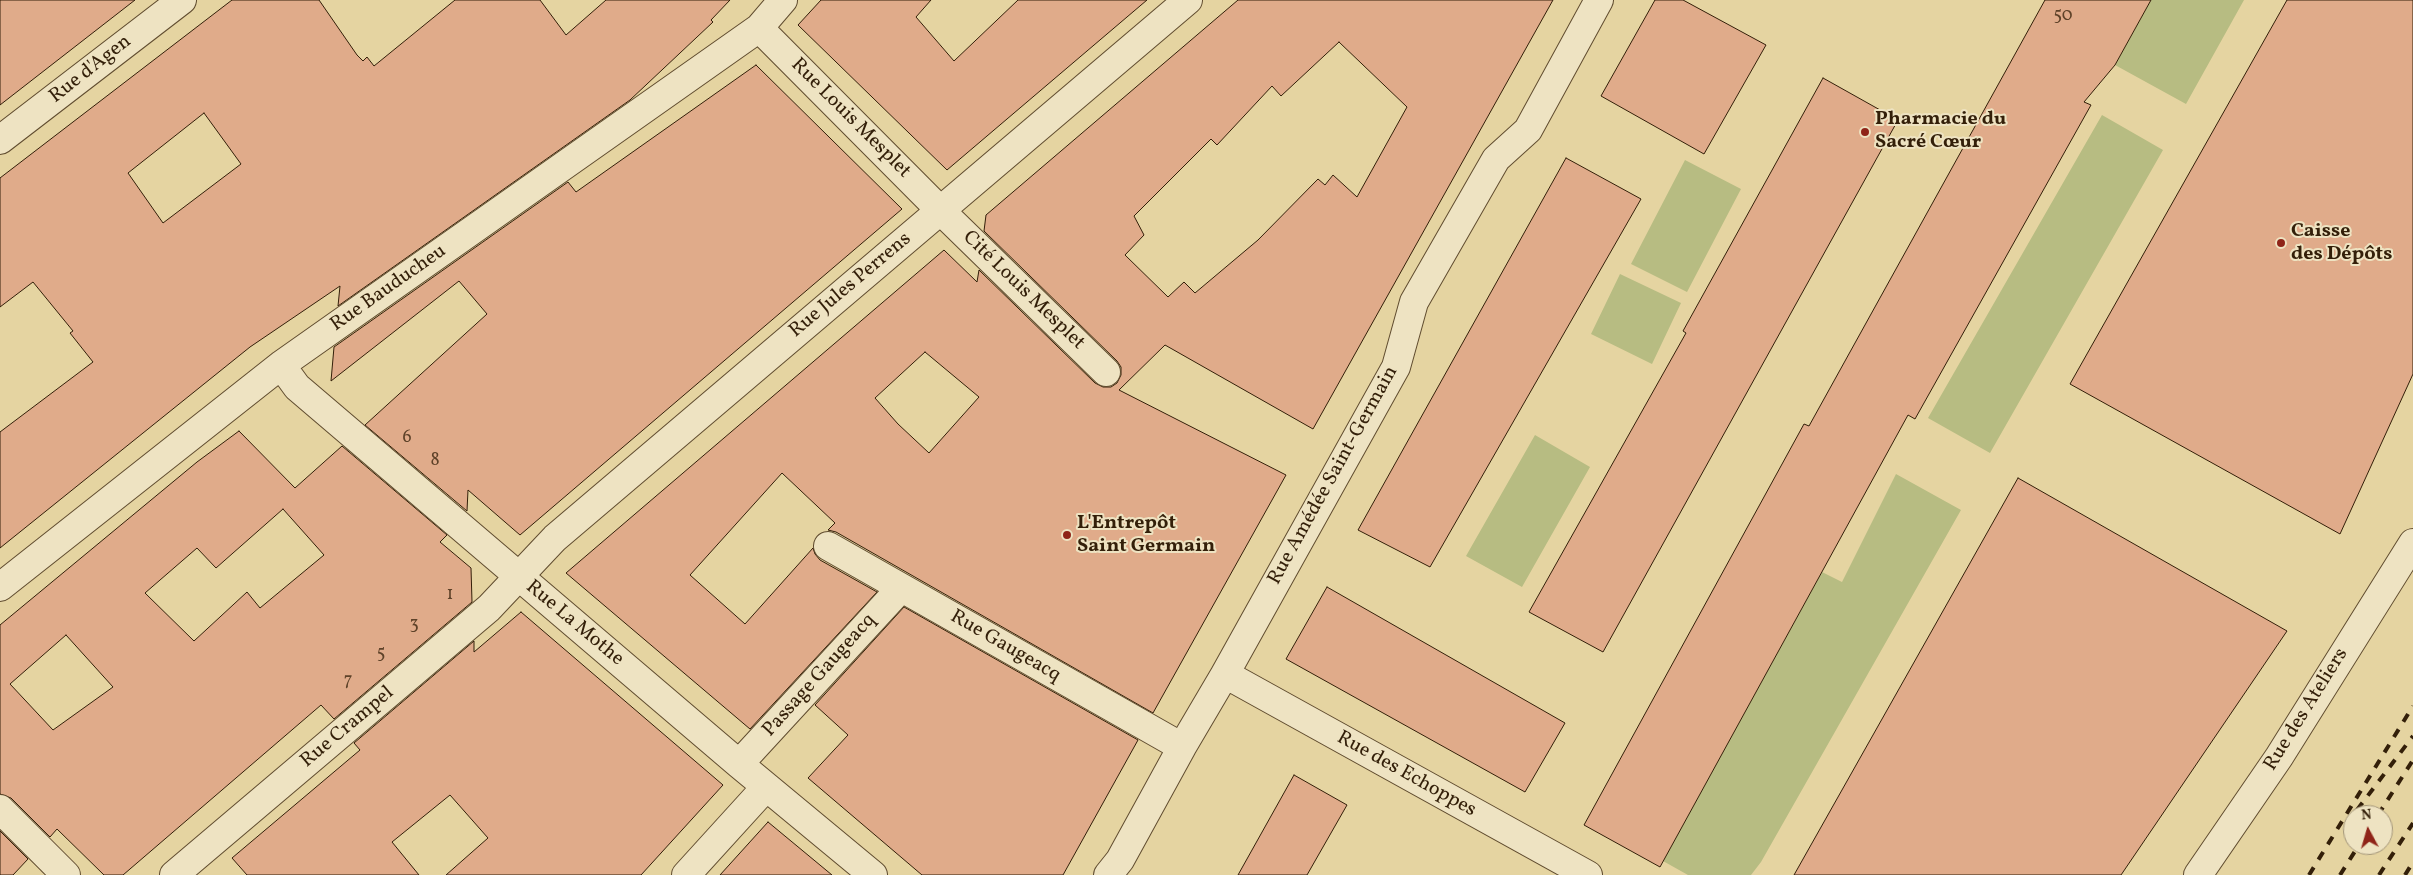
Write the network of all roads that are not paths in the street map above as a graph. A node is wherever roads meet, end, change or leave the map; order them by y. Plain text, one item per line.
1 (182, 0) edge
2 (783, 0) edge
3 (1188, 0) edge
4 (1599, 0) edge
5 (759, 28) junction
6 (0, 140) edge
7 (940, 210) junction
8 (281, 365) junction
9 (1106, 372) dead end
10 (2413, 544) edge
11 (828, 546) dead end
12 (519, 577) junction
13 (0, 587) edge
14 (901, 588) junction
15 (1225, 674) junction
16 (1182, 747) junction
17 (739, 764) junction
18 (766, 787) junction
19 (0, 809) edge
20 (66, 875) edge
21 (174, 875) edge
22 (686, 875) edge
23 (874, 875) edge
24 (1108, 875) edge
25 (1588, 875) edge
26 (2198, 875) edge

1 - 6 street, Rue d'Agen
2 - 5 street, Rue Bauducheu
3 - 7 street, Rue Jules Perrens
4 - 15 street, Rue Amédée Saint-Germain
5 - 7 street, Rue Louis Mesplet
5 - 8 street, Rue Bauducheu
7 - 9 street, Cité Louis Mesplet
7 - 12 street, Rue Jules Perrens
8 - 12 street, Rue La Mothe
8 - 13 street, Rue Bauducheu
10 - 26 street, Rue des Ateliers
11 - 14 street, Rue Gaugeacq
12 - 17 street, Rue La Mothe
12 - 21 street, Rue Crampel
14 - 16 street, Rue Gaugeacq
14 - 17 street, Passage Gaugeacq
15 - 16 street, Rue Amédée Saint-Germain
15 - 25 street, Rue des Echoppes
16 - 24 street, Rue Amédée Saint-Germain
17 - 18 street, Rue La Mothe
18 - 22 street
18 - 23 street, Rue La Mothe
19 - 20 street

